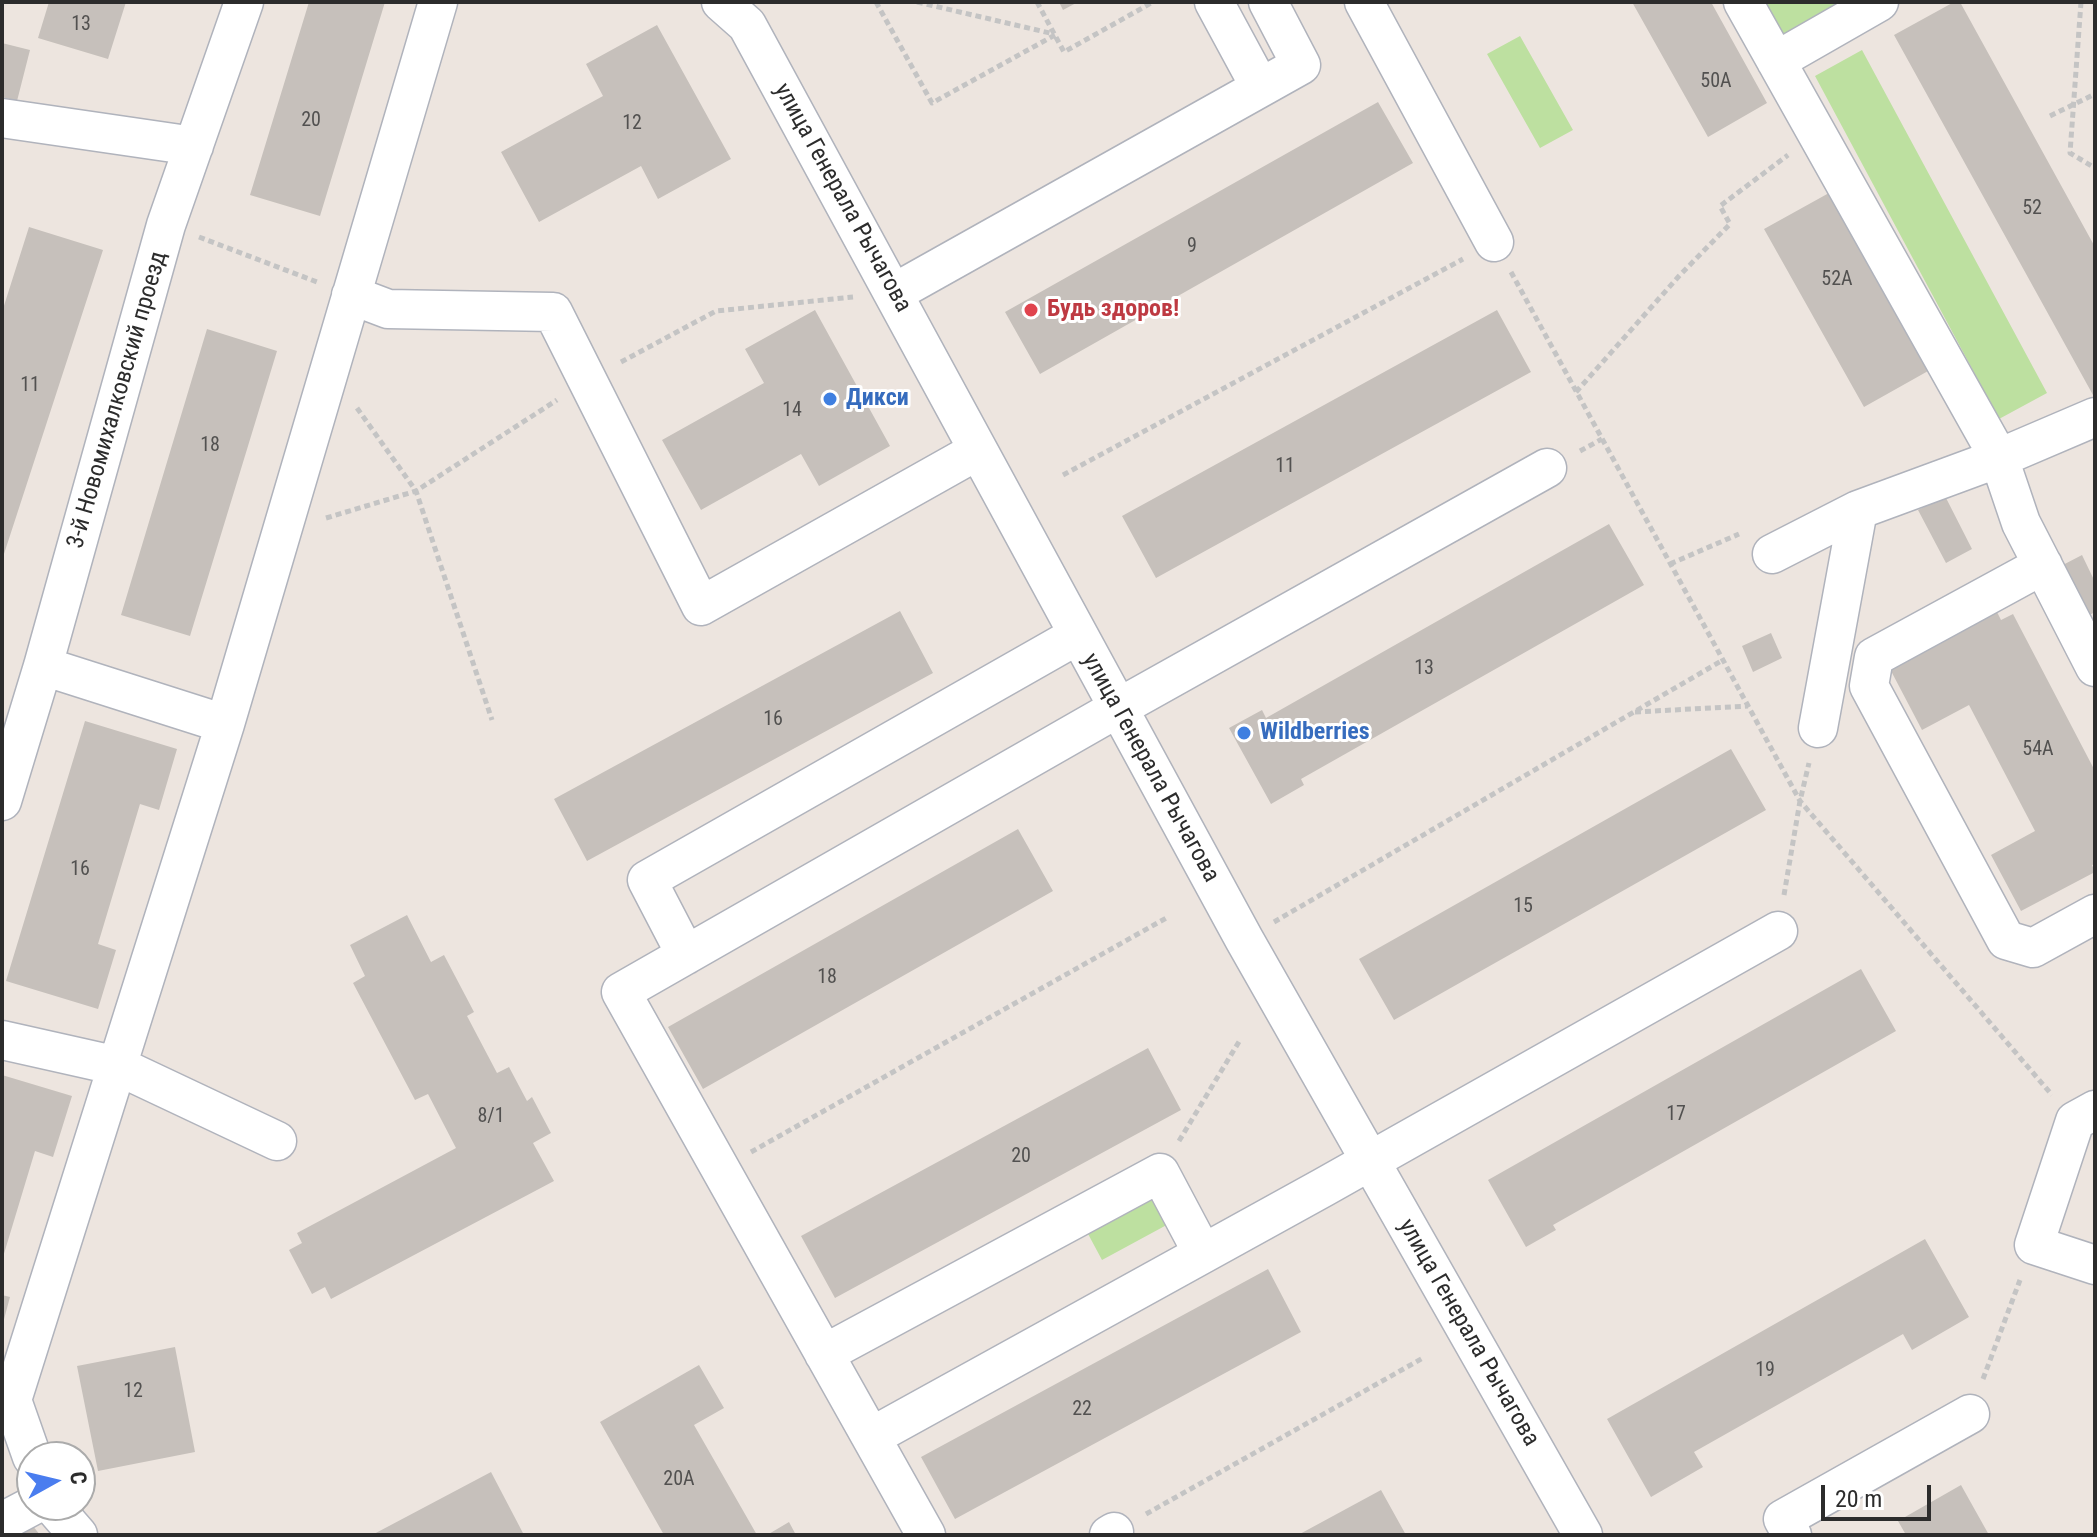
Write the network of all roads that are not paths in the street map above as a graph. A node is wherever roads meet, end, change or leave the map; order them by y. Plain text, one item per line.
1 (244, 2) edge
2 (438, 2) edge
3 (721, 2) edge
4 (1214, 2) edge
5 (1268, 2) edge
6 (1364, 2) edge
7 (1743, 2) edge
8 (1879, 2) edge
9 (1776, 61) junction
10 (1260, 87) junction
11 (2, 118) edge
12 (194, 146) junction
13 (1494, 242) road end
14 (894, 293) junction
15 (351, 295) junction
16 (2092, 425) edge
17 (977, 451) junction
18 (1999, 458) junction
19 (1547, 468) dead end
20 (1858, 510) junction
21 (1772, 554) road end
22 (2043, 565) junction
23 (1078, 635) junction
24 (43, 666) junction
25 (2095, 667) edge
26 (1118, 708) junction
27 (225, 724) junction
28 (1818, 728) road end
29 (2, 801) edge
30 (2095, 914) edge
31 (1778, 931) road end
32 (686, 955) junction
33 (2, 1040) edge
34 (118, 1066) junction
35 (2085, 1115) edge
36 (277, 1141) dead end
37 (1369, 1161) junction
38 (1203, 1254) junction
39 (2095, 1265) edge
40 (824, 1354) junction
41 (7, 1399) edge
42 (1970, 1414) road end
43 (871, 1437) junction
44 (25, 1441) edge
45 (1571, 1531) edge
46 (926, 1535) edge
47 (1792, 1535) edge

1 - 12 street, 3-й Новомихалковский проезд
2 - 15 street
3 - 14 street, улица Генерала Рычагова
4 - 10 street
5 - 10 street
6 - 13 street
7 - 9 street
8 - 9 street
9 - 18 street
10 - 14 street
11 - 12 street
12 - 24 street, 3-й Новомихалковский проезд
14 - 17 street, улица Генерала Рычагова
15 - 17 street
15 - 27 street
16 - 18 street
17 - 23 street, улица Генерала Рычагова
18 - 20 street
18 - 22 street
19 - 26 street
20 - 21 street
20 - 28 street
22 - 25 street
22 - 30 street
23 - 26 street, улица Генерала Рычагова
23 - 32 street
24 - 27 street
24 - 29 street, 3-й Новомихалковский проезд
26 - 32 street
26 - 37 street, улица Генерала Рычагова
27 - 34 street
31 - 37 street
32 - 40 street
33 - 34 street
34 - 36 street
34 - 41 street
35 - 39 street
37 - 38 street
37 - 45 street, улица Генерала Рычагова
38 - 40 street
38 - 43 street
40 - 43 street
41 - 44 street
42 - 47 street
43 - 46 street

